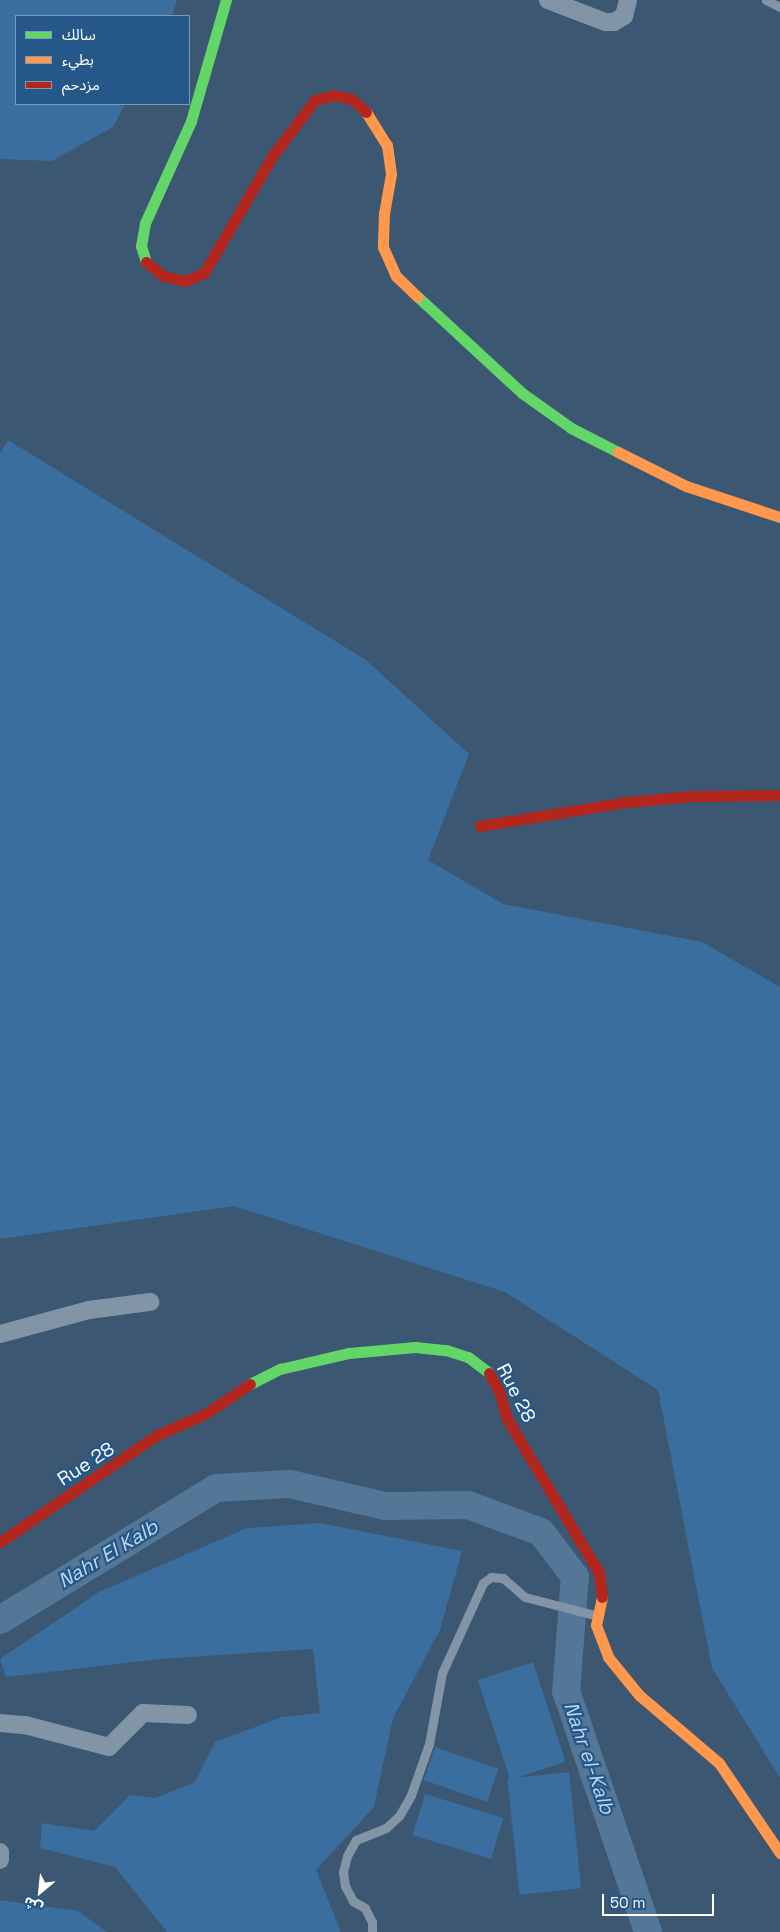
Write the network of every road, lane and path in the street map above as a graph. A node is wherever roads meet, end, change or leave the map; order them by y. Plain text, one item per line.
1 (226, 0) edge
2 (548, 0) edge
3 (628, 0) edge
4 (766, 0) edge
5 (780, 7) edge
6 (780, 517) edge
7 (780, 795) edge
8 (480, 826) dead end
9 (150, 1302) dead end
10 (0, 1334) edge
11 (0, 1542) edge
12 (598, 1616) junction
13 (188, 1714) dead end
14 (0, 1723) edge
15 (0, 1852) edge
16 (780, 1853) edge
17 (0, 1860) edge
18 (372, 1932) edge

1 - 6 street
2 - 3 street
4 - 5 lane
7 - 8 street
9 - 10 street
11 - 12 street, Rue 28
12 - 16 street, Rue 28
12 - 18 lane
13 - 14 street
15 - 17 street

